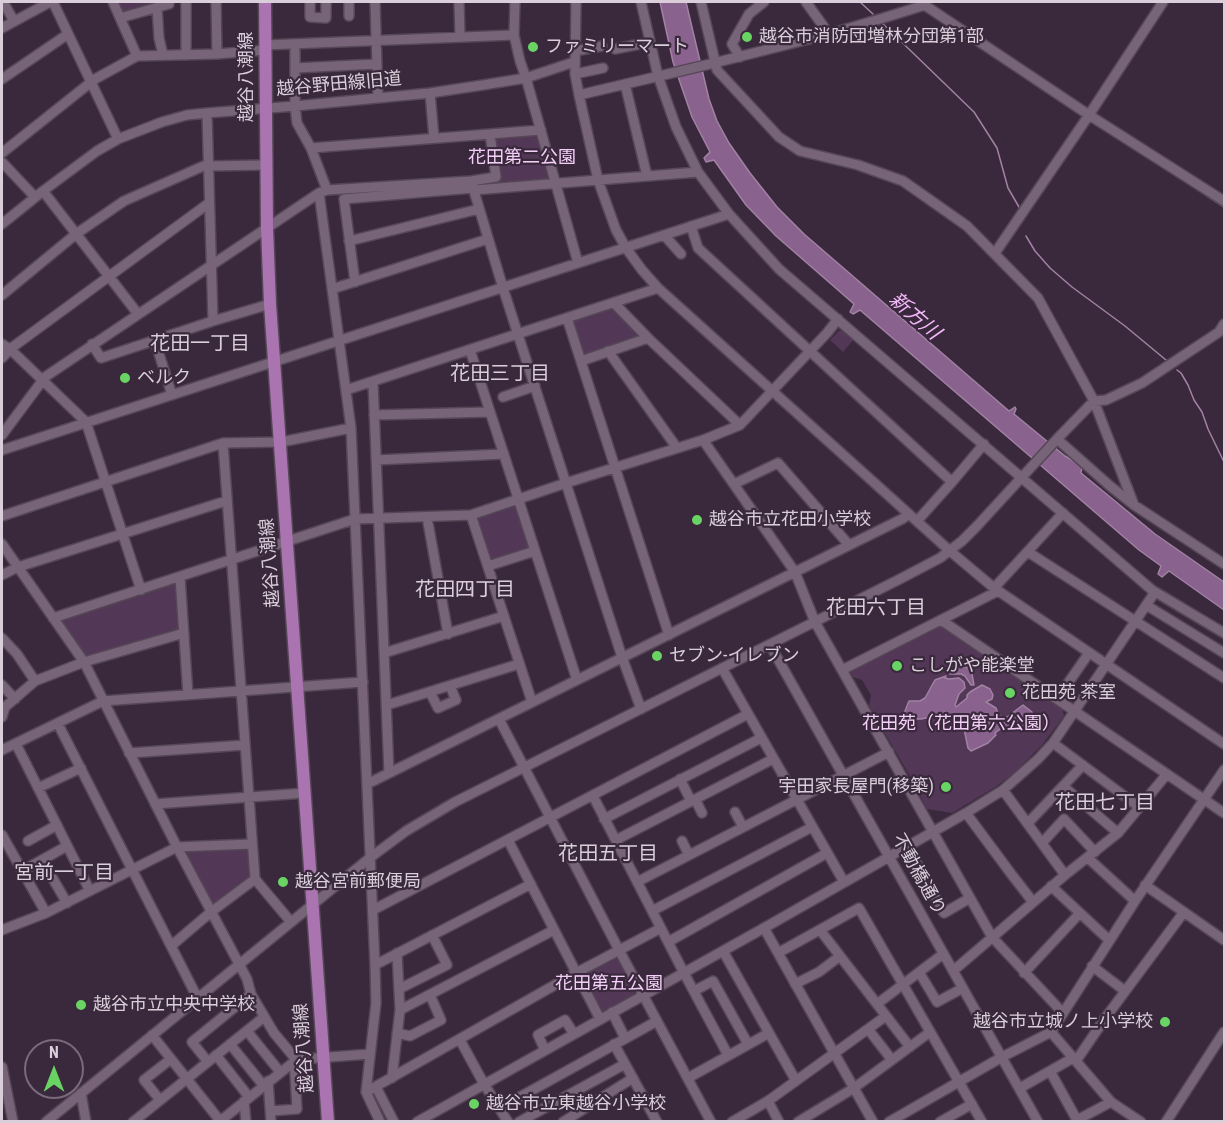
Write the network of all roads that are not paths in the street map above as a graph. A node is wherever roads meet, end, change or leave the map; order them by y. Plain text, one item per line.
1 (3, 2) edge
2 (51, 2) edge
3 (112, 2) edge
4 (169, 2) edge
5 (186, 2) edge
6 (216, 2) edge
7 (265, 2) edge
8 (310, 2) edge
9 (326, 2) edge
10 (349, 2) edge
11 (375, 2) edge
12 (459, 2) edge
13 (515, 2) edge
14 (576, 2) edge
15 (641, 2) edge
16 (701, 2) edge
17 (764, 2) edge
18 (806, 2) edge
19 (924, 2) edge
20 (1163, 2) edge
21 (157, 7) junction
22 (349, 16) dead end
23 (120, 18) junction
24 (15, 21) junction
25 (2, 28) edge
26 (68, 34) junction
27 (514, 34) junction
28 (829, 34) junction
29 (460, 37) junction
30 (376, 40) junction
31 (650, 42) junction
32 (295, 44) junction
33 (602, 46) dead end
34 (265, 48) junction
35 (615, 49) dead end
36 (574, 51) junction
37 (217, 54) junction
38 (163, 55) junction
39 (186, 55) junction
40 (138, 56) junction
41 (740, 57) junction
42 (574, 62) junction
43 (377, 64) junction
44 (710, 64) junction
45 (295, 68) junction
46 (603, 68) dead end
47 (575, 74) junction
48 (663, 75) junction
49 (526, 78) junction
50 (2, 79) edge
51 (90, 82) junction
52 (625, 84) junction
53 (430, 93) junction
54 (579, 95) junction
55 (378, 98) junction
56 (295, 106) junction
57 (265, 108) junction
58 (207, 112) junction
59 (1089, 115) junction
60 (541, 130) junction
61 (490, 134) junction
62 (434, 138) junction
63 (118, 139) junction
64 (311, 148) junction
65 (2, 153) edge
66 (2, 162) edge
67 (208, 165) junction
68 (266, 165) junction
69 (698, 172) junction
70 (647, 176) junction
71 (598, 180) junction
72 (556, 183) junction
73 (473, 186) junction
74 (323, 191) junction
75 (39, 194) junction
76 (1224, 201) edge
77 (209, 203) junction
78 (479, 209) junction
79 (729, 214) junction
80 (2, 224) edge
81 (691, 226) junction
82 (267, 227) junction
83 (76, 234) junction
84 (664, 235) junction
85 (488, 239) junction
86 (349, 241) junction
87 (626, 248) junction
88 (995, 253) junction
89 (681, 254) dead end
90 (578, 263) junction
91 (212, 264) junction
92 (110, 276) junction
93 (354, 282) junction
94 (503, 288) junction
95 (658, 288) junction
96 (332, 289) junction
97 (2, 295) edge
98 (614, 303) junction
99 (270, 304) junction
100 (138, 314) junction
101 (567, 318) junction
102 (838, 319) junction
103 (213, 321) junction
104 (1224, 324) edge
105 (518, 334) junction
106 (648, 338) junction
107 (155, 341) junction
108 (339, 341) junction
109 (92, 344) junction
110 (6, 346) edge
111 (470, 350) junction
112 (608, 351) junction
113 (809, 351) junction
114 (2, 358) edge
115 (580, 361) junction
116 (275, 362) junction
117 (42, 381) junction
118 (373, 382) junction
119 (535, 386) junction
120 (346, 390) junction
121 (772, 391) junction
122 (172, 395) junction
123 (503, 397) dead end
124 (1094, 401) junction
125 (490, 412) junction
126 (374, 416) junction
127 (86, 423) junction
128 (740, 425) junction
129 (351, 428) junction
130 (2, 435) edge
131 (703, 440) junction
132 (1057, 440) junction
133 (281, 442) junction
134 (223, 443) junction
135 (984, 444) junction
136 (677, 448) junction
137 (2, 450) edge
138 (504, 454) junction
139 (376, 460) junction
140 (615, 467) junction
141 (1023, 478) junction
142 (106, 482) junction
143 (952, 482) junction
144 (566, 483) junction
145 (734, 484) junction
146 (518, 499) junction
147 (226, 501) junction
148 (1134, 505) junction
149 (1063, 513) junction
150 (909, 514) junction
151 (471, 515) junction
152 (2, 516) edge
153 (428, 517) junction
154 (378, 518) junction
155 (355, 519) junction
156 (917, 521) junction
157 (123, 533) junction
158 (287, 542) junction
159 (2, 544) edge
160 (849, 545) junction
161 (535, 551) junction
162 (950, 551) junction
163 (1028, 552) junction
164 (231, 560) junction
165 (1224, 564) edge
166 (488, 566) junction
167 (18, 567) junction
168 (795, 572) junction
169 (2, 574) edge
170 (180, 577) junction
171 (996, 589) junction
172 (141, 590) junction
173 (1155, 592) junction
174 (1146, 605) junction
175 (504, 616) junction
176 (53, 618) junction
177 (941, 620) junction
178 (1136, 620) junction
179 (815, 622) junction
180 (184, 633) junction
181 (1224, 633) edge
182 (448, 634) junction
183 (669, 635) junction
184 (2, 638) edge
185 (770, 645) junction
186 (384, 653) junction
187 (1089, 653) junction
188 (1224, 653) edge
189 (622, 657) junction
190 (84, 662) junction
191 (519, 664) junction
192 (1106, 665) junction
193 (722, 669) junction
194 (842, 670) junction
195 (1224, 678) edge
196 (577, 680) junction
197 (35, 681) junction
198 (363, 682) junction
199 (2, 685) edge
200 (450, 686) junction
201 (297, 687) junction
202 (241, 691) junction
203 (430, 692) junction
204 (188, 695) junction
205 (15, 699) junction
206 (1057, 699) junction
207 (103, 701) junction
208 (532, 702) junction
209 (387, 705) junction
210 (3, 709) edge
211 (641, 709) junction
212 (1075, 711) junction
213 (748, 714) junction
214 (499, 719) junction
215 (58, 723) junction
216 (761, 738) junction
217 (1053, 743) junction
218 (16, 744) junction
219 (1224, 744) edge
220 (245, 745) junction
221 (2, 750) edge
222 (888, 752) junction
223 (129, 753) junction
224 (773, 759) junction
225 (1083, 765) junction
226 (524, 767) junction
227 (81, 768) junction
228 (1224, 770) edge
229 (389, 773) junction
230 (1167, 774) junction
231 (843, 776) junction
232 (680, 779) junction
233 (367, 784) junction
234 (1063, 786) junction
235 (38, 788) junction
236 (1003, 790) junction
237 (305, 793) junction
238 (593, 796) junction
239 (249, 797) junction
240 (796, 799) junction
241 (1204, 799) junction
242 (693, 800) junction
243 (155, 804) junction
244 (1139, 807) junction
245 (735, 812) dead end
246 (702, 813) dead end
247 (966, 813) junction
248 (1224, 813) edge
249 (550, 818) junction
250 (604, 819) junction
251 (1028, 823) junction
252 (57, 825) junction
253 (743, 827) junction
254 (812, 827) junction
255 (933, 831) junction
256 (1118, 833) junction
257 (2, 835) edge
258 (508, 840) junction
259 (616, 840) junction
260 (28, 841) dead end
261 (682, 841) dead end
262 (252, 843) junction
263 (1042, 843) junction
264 (67, 846) junction
265 (907, 846) junction
266 (177, 847) junction
267 (827, 853) junction
268 (689, 855) junction
269 (1092, 855) junction
270 (370, 857) junction
271 (888, 857) junction
272 (42, 860) junction
273 (132, 869) junction
274 (22, 871) junction
275 (1065, 875) junction
276 (255, 879) junction
277 (637, 882) junction
278 (844, 882) junction
279 (531, 884) junction
280 (1145, 885) junction
281 (1051, 886) junction
282 (90, 891) junction
283 (970, 898) junction
284 (1135, 901) junction
285 (1033, 902) junction
286 (67, 903) junction
287 (313, 904) junction
288 (373, 910) junction
289 (652, 910) junction
290 (211, 912) junction
291 (1184, 912) junction
292 (46, 913) junction
293 (1080, 913) junction
294 (291, 922) junction
295 (3, 926) edge
296 (661, 928) junction
297 (764, 928) junction
298 (554, 930) junction
299 (820, 930) junction
300 (432, 935) junction
301 (992, 937) junction
302 (1109, 940) junction
303 (1224, 940) edge
304 (668, 942) junction
305 (171, 946) junction
306 (619, 950) junction
307 (723, 951) junction
308 (397, 953) junction
309 (778, 953) junction
310 (943, 954) junction
311 (840, 956) junction
312 (239, 964) junction
313 (375, 965) junction
314 (1092, 966) junction
315 (953, 971) junction
316 (919, 972) junction
317 (576, 973) junction
318 (684, 973) junction
319 (1024, 973) junction
320 (795, 984) junction
321 (903, 985) junction
322 (963, 988) junction
323 (399, 989) junction
324 (693, 991) junction
325 (1125, 991) junction
326 (251, 994) junction
327 (642, 994) junction
328 (430, 995) junction
329 (197, 997) junction
330 (877, 1004) junction
331 (400, 1010) junction
332 (612, 1012) junction
333 (1062, 1013) junction
334 (886, 1016) junction
335 (264, 1017) junction
336 (600, 1019) junction
337 (657, 1020) junction
338 (868, 1029) junction
339 (247, 1031) junction
340 (930, 1032) junction
341 (1051, 1032) junction
342 (1224, 1032) edge
343 (397, 1033) junction
344 (769, 1033) junction
345 (574, 1034) junction
346 (152, 1035) junction
347 (625, 1038) junction
348 (460, 1040) junction
349 (230, 1044) junction
350 (614, 1044) junction
351 (748, 1044) junction
352 (910, 1047) junction
353 (545, 1050) junction
354 (834, 1053) junction
355 (370, 1054) junction
356 (728, 1055) junction
357 (324, 1057) junction
358 (1002, 1057) junction
359 (212, 1058) junction
360 (171, 1059) junction
361 (1075, 1059) junction
362 (892, 1060) junction
363 (295, 1061) junction
364 (625, 1064) junction
365 (2, 1067) edge
366 (1050, 1071) junction
367 (280, 1072) junction
368 (187, 1078) junction
369 (392, 1078) junction
370 (633, 1078) junction
371 (688, 1078) junction
372 (796, 1081) junction
373 (959, 1081) junction
374 (266, 1083) junction
375 (484, 1084) junction
376 (376, 1087) junction
377 (854, 1088) junction
378 (1020, 1088) junction
379 (84, 1092) edge
380 (366, 1092) junction
381 (75, 1099) edge
382 (82, 1099) edge
383 (247, 1099) junction
384 (160, 1100) junction
385 (768, 1101) junction
386 (1111, 1102) junction
387 (972, 1104) junction
388 (500, 1108) junction
389 (271, 1111) junction
390 (12, 1118) edge
391 (50, 1120) edge
392 (654, 1120) edge
393 (1034, 1120) edge
394 (2, 1121) edge
395 (220, 1121) edge
396 (735, 1121) edge
397 (1077, 1121) edge
398 (86, 1122) edge
399 (133, 1122) edge
400 (246, 1122) edge
401 (271, 1122) edge
402 (328, 1122) edge
403 (381, 1122) edge
404 (394, 1122) edge
405 (417, 1122) edge
406 (508, 1122) edge
407 (519, 1122) edge
408 (563, 1122) edge
409 (711, 1122) edge
410 (779, 1122) edge
411 (798, 1122) edge
412 (873, 1122) edge
413 (889, 1122) edge
414 (940, 1122) edge
415 (982, 1122) edge
416 (1141, 1122) edge
417 (1166, 1122) edge

1 - 24 street
2 - 24 street
2 - 26 street
3 - 23 street
4 - 21 street
5 - 39 street
6 - 37 street
7 - 34 main road, 越谷八潮線
8 - 9 street
10 - 22 street
11 - 30 street
12 - 29 street
13 - 27 street
14 - 36 street
15 - 31 street
16 - 44 street
17 - 41 street
18 - 28 street
19 - 28 street
19 - 59 street
20 - 59 street
21 - 23 street
21 - 38 street
23 - 40 street
24 - 25 street
26 - 50 street
26 - 51 street
27 - 29 street
27 - 49 street
28 - 41 street
29 - 30 street
30 - 32 street
30 - 43 street
31 - 35 street
31 - 48 street
32 - 34 street
32 - 45 street
33 - 36 street
34 - 37 street
34 - 57 main road, 越谷八潮線
36 - 42 street
37 - 39 street
38 - 39 street
38 - 40 street
40 - 51 street
41 - 44 street
42 - 47 street
42 - 49 street, 越谷野田線旧道
43 - 45 street
43 - 55 street
44 - 48 street
44 - 88 street
45 - 56 street
46 - 47 street
47 - 54 street
48 - 52 street
48 - 69 street
49 - 53 street, 越谷野田線旧道
49 - 60 street
51 - 63 street
51 - 65 street
52 - 54 street
52 - 70 street
53 - 55 street, 越谷野田線旧道
53 - 62 street
54 - 71 street
55 - 56 street, 越谷野田線旧道
56 - 57 street, 越谷野田線旧道
56 - 64 street
57 - 58 street, 越谷野田線旧道
57 - 68 main road, 越谷八潮線
58 - 63 street, 越谷野田線旧道
58 - 67 street
59 - 76 street
59 - 88 street
60 - 61 street
60 - 72 street
61 - 62 street
61 - 73 street
62 - 64 street
63 - 75 street, 越谷野田線旧道
64 - 74 street
66 - 75 street
67 - 68 street
67 - 77 street
67 - 83 street
68 - 82 main road, 越谷八潮線
69 - 70 street
69 - 79 street
70 - 71 street
71 - 72 street
71 - 87 street
72 - 73 street
72 - 90 street
73 - 74 street
73 - 78 street
73 - 86 street
74 - 82 street
74 - 96 street
75 - 80 street, 越谷野田線旧道
75 - 83 street
77 - 91 street
77 - 92 street
78 - 85 street
78 - 86 street
79 - 81 street
79 - 102 street
81 - 84 street
81 - 113 street
82 - 91 street
82 - 99 main road, 越谷八潮線
83 - 92 street
83 - 97 street
84 - 87 street
84 - 89 street
85 - 93 street
85 - 94 street
86 - 93 street
87 - 90 street
87 - 95 street
88 - 124 street
90 - 94 street
91 - 100 street
91 - 103 street
92 - 100 street
92 - 110 street
93 - 96 street
94 - 105 street
94 - 108 street
95 - 98 street
95 - 121 street
96 - 108 street
98 - 101 street
98 - 106 street
99 - 103 street
99 - 116 main road, 越谷八潮線
100 - 109 street
101 - 105 street
101 - 115 street
102 - 113 street
102 - 135 street
103 - 107 street
104 - 124 street
105 - 111 street
105 - 119 street
106 - 112 street
106 - 128 street
107 - 109 street
107 - 122 street
108 - 116 street
108 - 120 street
109 - 117 street
110 - 114 street
110 - 117 street
111 - 118 street
111 - 125 street
112 - 115 street
112 - 136 street
113 - 121 street
113 - 143 street
115 - 140 street
116 - 122 street
116 - 133 main road, 越谷八潮線
117 - 127 street
117 - 130 street
118 - 120 street
118 - 126 street
119 - 123 street
119 - 144 street
120 - 129 street
121 - 128 street
121 - 150 street
122 - 127 street
124 - 132 street
124 - 148 street
125 - 126 street
125 - 138 street
126 - 139 street
127 - 137 street
127 - 142 street
128 - 131 street
129 - 133 street
129 - 155 street
131 - 136 street
131 - 145 street
132 - 141 street
132 - 148 street
133 - 134 street
133 - 158 main road, 越谷八潮線
134 - 142 street
134 - 147 street
135 - 141 street
135 - 143 street
136 - 140 street
138 - 139 street
138 - 146 street
139 - 154 street
140 - 144 street
140 - 183 street
141 - 149 street
141 - 162 street
142 - 152 street
142 - 157 street
143 - 156 street
144 - 146 street
144 - 189 street
145 - 160 street
145 - 168 street
146 - 151 street
146 - 161 street
147 - 157 street
147 - 164 street
148 - 165 street
149 - 163 street
149 - 173 street
150 - 156 street
150 - 160 street
151 - 153 street
151 - 166 street
153 - 154 street
153 - 182 street
154 - 155 street
154 - 186 street
155 - 158 street
155 - 198 street
156 - 162 street
157 - 167 street
157 - 172 street
158 - 164 street
158 - 201 main road, 越谷八潮線
159 - 167 street
160 - 168 street
161 - 166 street
161 - 196 street
162 - 171 street
162 - 179 street
163 - 171 street
163 - 178 street
164 - 170 street
164 - 202 street
166 - 175 street
167 - 169 street
167 - 176 street
168 - 179 street
168 - 183 street
170 - 172 street
170 - 180 street
171 - 177 street
171 - 187 street
172 - 176 street
173 - 174 street
173 - 181 street
174 - 178 street
174 - 188 street
175 - 182 street
175 - 191 street
176 - 190 street
177 - 194 street
177 - 206 street
178 - 192 street
178 - 195 street
179 - 185 street
179 - 194 street
180 - 190 street
180 - 204 street
182 - 186 street
183 - 189 street
184 - 197 street
185 - 193 street
185 - 231 street, 不動橋通り
186 - 209 street
187 - 192 street
187 - 206 street
189 - 196 street
189 - 211 street
190 - 197 street
190 - 207 street
191 - 200 street
191 - 208 street
192 - 212 street
192 - 219 street
193 - 211 street
193 - 213 street
194 - 222 street
196 - 208 street
197 - 205 street
198 - 201 street
198 - 233 street
199 - 205 street
200 - 203 street
200 - 203 street
201 - 202 street
201 - 237 main road, 越谷八潮線
202 - 204 street
202 - 220 street
203 - 209 street
204 - 207 street
205 - 210 street
206 - 212 street
207 - 215 street
207 - 223 street
208 - 214 street
209 - 229 street
211 - 226 street
212 - 217 street
212 - 230 street
213 - 216 street
213 - 238 street
214 - 226 street
214 - 229 street
215 - 218 street
215 - 227 street
216 - 224 street
216 - 232 street
217 - 225 street
217 - 236 street
218 - 221 street
218 - 235 street
220 - 223 street
220 - 239 street
222 - 231 street
222 - 255 street
223 - 243 street
224 - 240 street
224 - 242 street
225 - 234 street
225 - 244 street
226 - 249 street
226 - 270 street
227 - 235 street
227 - 273 street
228 - 241 street
229 - 233 street
230 - 241 street
230 - 244 street
231 - 240 street
231 - 271 street, 不動橋通り
232 - 242 street
232 - 250 street
233 - 270 street
234 - 251 street
234 - 256 street
235 - 252 street
236 - 247 street
236 - 251 street
237 - 239 street
237 - 287 main road, 越谷八潮線
238 - 249 street
238 - 250 street
239 - 243 street
239 - 262 street
240 - 253 street
240 - 254 street
241 - 248 street
241 - 280 street
242 - 246 street
242 - 259 street
243 - 266 street
244 - 256 street
245 - 253 street
247 - 255 street
247 - 285 street
249 - 258 street
249 - 306 street
250 - 259 street
251 - 263 street
252 - 260 street
252 - 264 street
253 - 268 street
254 - 267 street
254 - 289 street
255 - 265 street
255 - 283 street
256 - 269 street
257 - 274 street
258 - 279 street
258 - 288 street
259 - 277 street
261 - 268 street
262 - 266 street
262 - 276 street
263 - 269 street
263 - 275 street
264 - 272 street
264 - 282 street
265 - 271 street
265 - 283 street
266 - 273 street
266 - 290 street
267 - 278 street
267 - 304 street
268 - 277 street
269 - 275 street
269 - 284 street
270 - 287 street
270 - 288 street
271 - 278 street
271 - 310 street, 不動橋通り
272 - 274 street
272 - 286 street
273 - 282 street
273 - 305 street
274 - 292 street
275 - 281 street
276 - 290 street
276 - 294 street
277 - 289 street
278 - 297 street
279 - 298 street
279 - 300 street
280 - 284 street
280 - 291 street
281 - 285 street
281 - 293 street
282 - 286 street
283 - 301 street
284 - 302 street
285 - 301 street
286 - 292 street
287 - 294 street
287 - 357 main road, 越谷八潮線
288 - 313 street
289 - 296 street
290 - 305 street
290 - 312 street
291 - 303 street
291 - 325 street
292 - 295 street
293 - 302 street
293 - 319 street
294 - 312 street
296 - 304 street
296 - 306 street
297 - 307 street
297 - 309 street
298 - 317 street
298 - 328 street
299 - 309 street
299 - 311 street
299 - 321 street
300 - 308 street
300 - 323 street
301 - 315 street
301 - 319 street
302 - 314 street
304 - 318 street
305 - 329 street
306 - 317 street
306 - 327 street
307 - 318 street
307 - 344 street
308 - 313 street
308 - 323 street
309 - 320 street
310 - 315 street, 不動橋通り
310 - 316 street
311 - 320 street
311 - 330 street
312 - 326 street
312 - 329 street
313 - 355 street
314 - 325 street
314 - 333 street
315 - 322 street, 不動橋通り
316 - 321 street
316 - 322 street
317 - 336 street
317 - 348 street
318 - 324 street
318 - 327 street
319 - 333 street
320 - 354 street
321 - 330 street
321 - 340 street
322 - 358 street, 不動橋通り
323 - 331 street
324 - 351 street
324 - 356 street
325 - 361 street
326 - 335 street
326 - 359 street
327 - 332 street
327 - 337 street
328 - 331 street
328 - 343 street
329 - 346 street
330 - 334 street
331 - 343 street
332 - 336 street
332 - 347 street
333 - 341 street
334 - 338 street
334 - 352 street
335 - 339 street
335 - 363 street
336 - 345 street
337 - 347 street
337 - 371 street
338 - 354 street
338 - 362 street
339 - 349 street
339 - 367 street
340 - 352 street
340 - 373 street
341 - 358 street
341 - 361 street
342 - 417 street
343 - 369 street
344 - 351 street
344 - 372 street
345 - 353 street
345 - 353 street
346 - 360 street
346 - 379 street
347 - 350 street
348 - 369 street
348 - 375 street
349 - 359 street
349 - 374 street
350 - 364 street
350 - 388 street
351 - 356 street
352 - 362 street
353 - 375 street
354 - 372 street
354 - 377 street
355 - 357 street
355 - 380 street
356 - 371 street
357 - 363 street
357 - 402 main road, 越谷八潮線
358 - 373 street
358 - 378 street, 不動橋通り
359 - 368 street
359 - 383 street
360 - 368 street
360 - 384 street
361 - 366 street
361 - 386 street
362 - 377 street
363 - 367 street
363 - 389 street
364 - 370 street
364 - 407 street
365 - 390 street
366 - 378 street
366 - 397 street
367 - 374 street
368 - 384 street
368 - 395 street
369 - 376 street
370 - 392 street
370 - 408 street
371 - 409 street
372 - 385 street
373 - 387 street
373 - 413 street
374 - 383 street
374 - 389 street
375 - 388 street
375 - 405 street
376 - 380 street
376 - 404 street
377 - 411 street
377 - 412 street
378 - 393 street, 不動橋通り
380 - 403 street
381 - 391 street
382 - 398 street
383 - 395 street
383 - 400 street
384 - 399 street
385 - 396 street
385 - 410 street
386 - 397 street
386 - 416 street
387 - 414 street
387 - 415 street
388 - 406 street
389 - 401 street
390 - 394 street

